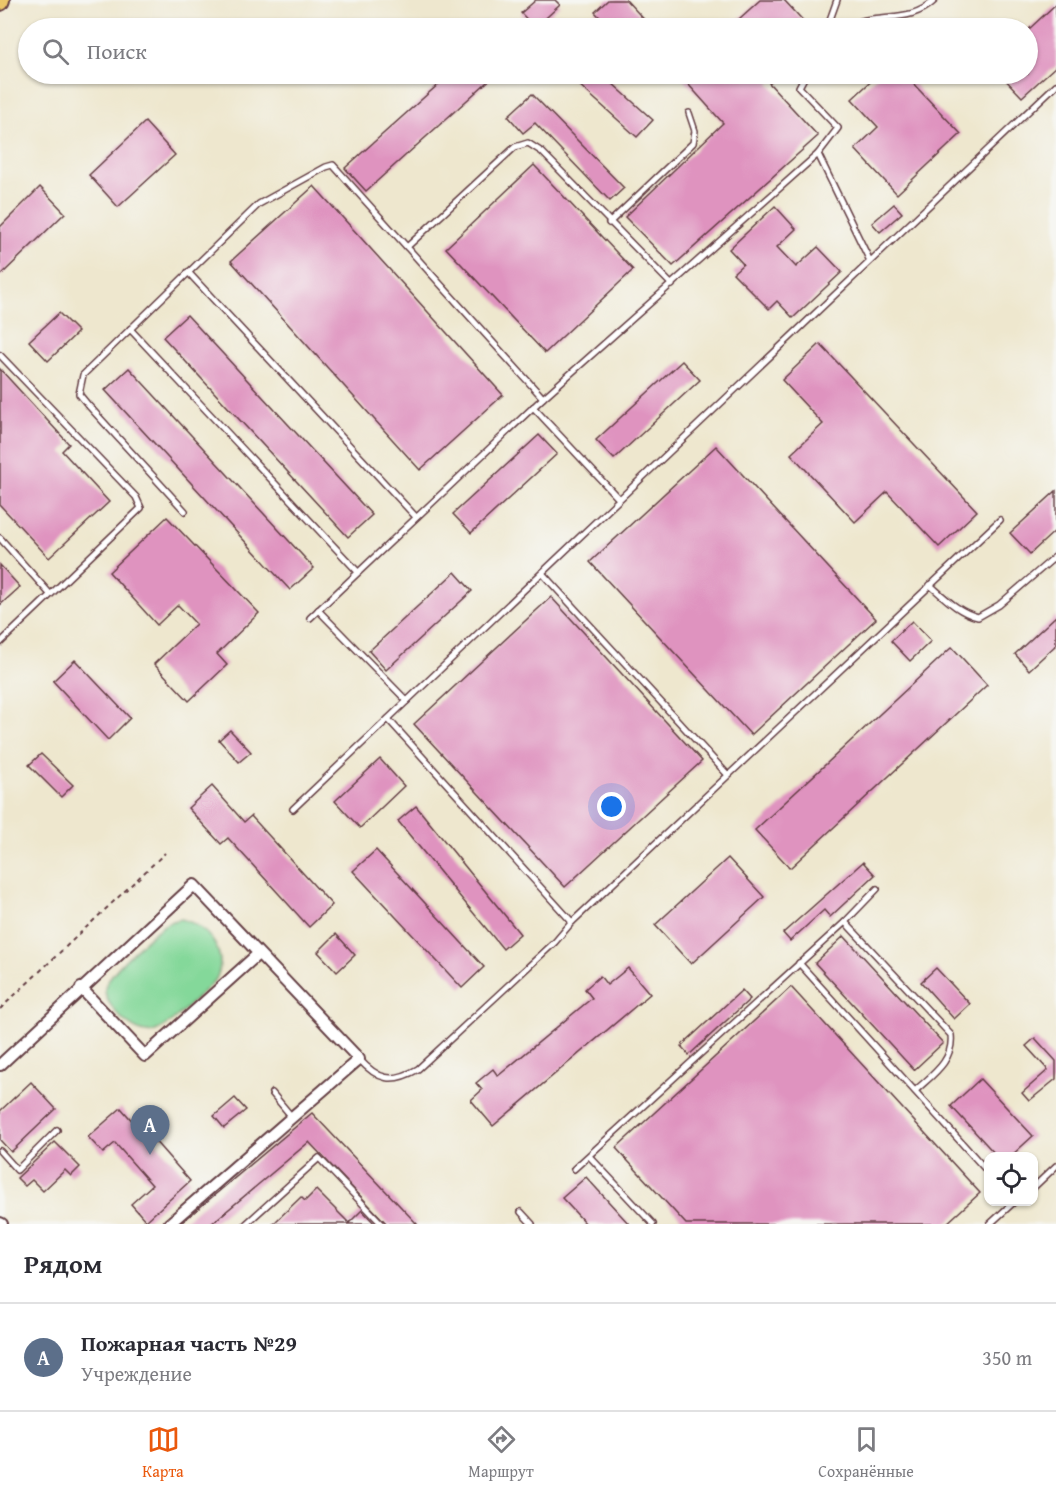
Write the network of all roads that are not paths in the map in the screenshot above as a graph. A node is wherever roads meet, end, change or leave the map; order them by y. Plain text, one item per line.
1 (837, 0) edge
2 (935, 0) edge
3 (831, 18) edge
4 (870, 18) edge
5 (897, 18) edge
6 (897, 18) edge
7 (801, 84) edge
8 (1056, 85) edge
9 (689, 113) dead end
10 (818, 154) junction
11 (609, 223) junction
12 (407, 247) junction
13 (869, 259) junction
14 (188, 272) junction
15 (672, 285) junction
16 (130, 329) junction
17 (0, 355) edge
18 (543, 398) junction
19 (533, 407) junction
20 (619, 499) junction
21 (185, 511) dead end
22 (416, 517) junction
23 (1000, 520) dead end
24 (0, 538) edge
25 (1056, 556) edge
26 (358, 572) junction
27 (542, 573) junction
28 (930, 585) junction
29 (50, 594) junction
30 (318, 610) junction
31 (310, 618) dead end
32 (0, 643) edge
33 (407, 701) junction
34 (388, 719) junction
35 (727, 774) junction
36 (293, 809) dead end
37 (877, 889) dead end
38 (572, 922) junction
39 (845, 922) junction
40 (258, 954) junction
41 (799, 963) junction
42 (81, 988) junction
43 (359, 1059) junction
44 (0, 1065) edge
45 (915, 1091) junction
46 (272, 1093) dead end
47 (292, 1117) junction
48 (57, 1130) dead end
49 (0, 1151) edge
50 (590, 1157) junction
51 (1056, 1166) edge
52 (984, 1168) edge
53 (574, 1169) dead end
54 (1038, 1183) edge
55 (1010, 1206) edge
56 (521, 1212) dead end
57 (169, 1224) edge
58 (246, 1224) edge
59 (382, 1224) edge
60 (532, 1224) edge
61 (653, 1224) edge
62 (990, 1224) edge

1 - 3 lane
2 - 5 lane
4 - 6 lane
7 - 10 lane
8 - 13 lane
9 - 11 lane
10 - 13 lane
10 - 15 lane
11 - 12 lane
11 - 15 lane
12 - 14 lane
12 - 18 lane
13 - 20 lane
14 - 16 lane
14 - 22 lane
15 - 18 lane
16 - 21 lane
16 - 26 lane
17 - 29 lane
18 - 19 lane
19 - 20 lane
19 - 22 lane
20 - 27 lane
22 - 26 lane
23 - 28 lane
24 - 29 lane
25 - 28 lane
26 - 30 lane
27 - 33 lane
27 - 35 lane
28 - 35 lane
29 - 32 lane
30 - 31 lane
30 - 33 lane
33 - 34 lane
34 - 36 lane
34 - 38 lane
35 - 38 lane
37 - 39 lane
38 - 43 lane
39 - 41 lane
39 - 45 lane
40 - 42 street
40 - 42 street
40 - 43 street
41 - 45 lane
41 - 50 lane
42 - 44 street
43 - 47 street
45 - 52 lane
46 - 47 lane
47 - 57 street
48 - 49 lane
50 - 53 lane
50 - 61 lane
51 - 54 lane
55 - 62 lane
56 - 60 lane
58 - 59 lane

